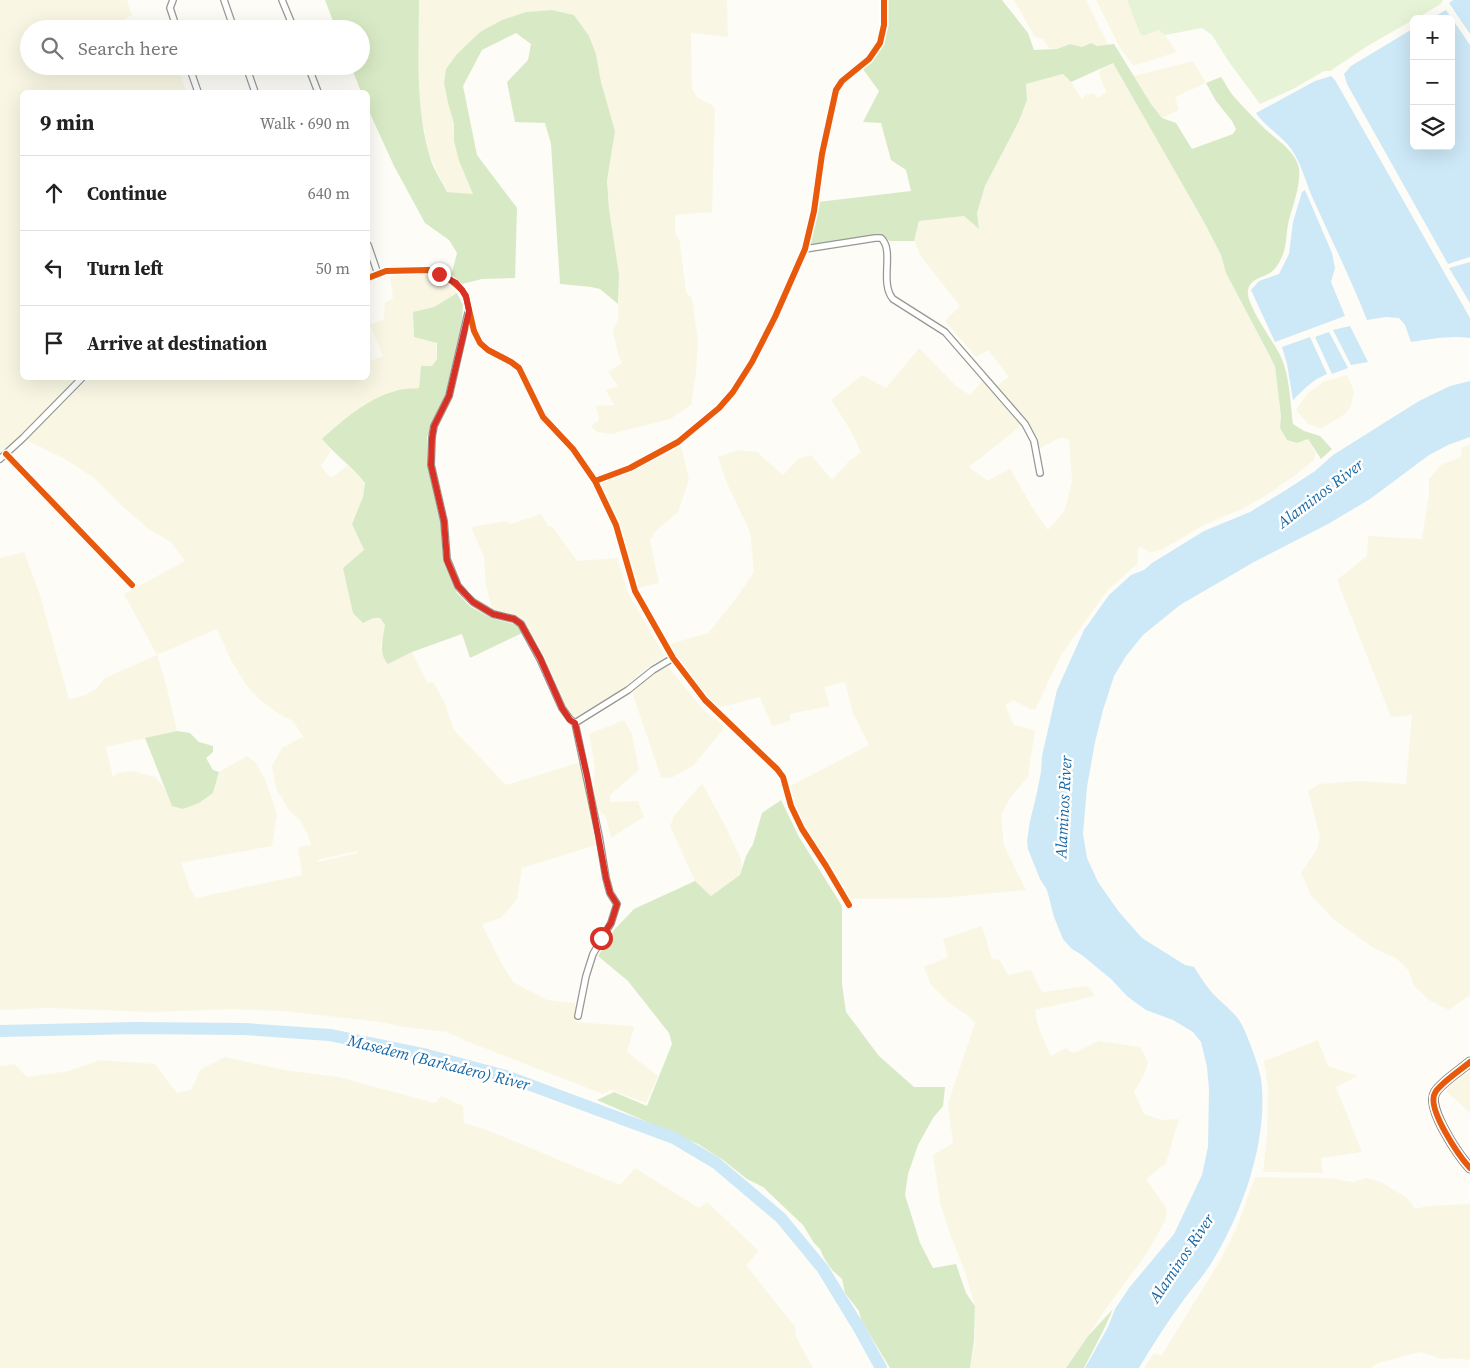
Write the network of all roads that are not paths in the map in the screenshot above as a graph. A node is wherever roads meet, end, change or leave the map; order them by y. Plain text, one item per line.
1 (173, 0) edge
2 (224, 0) edge
3 (282, 0) edge
4 (884, 0) edge
5 (174, 20) edge
6 (231, 20) edge
7 (290, 20) edge
8 (192, 75) edge
9 (249, 75) edge
10 (311, 75) edge
11 (197, 90) edge
12 (254, 90) edge
13 (317, 90) edge
14 (804, 249) junction
15 (370, 251) edge
16 (378, 274) junction
17 (370, 277) edge
18 (469, 311) junction
19 (80, 380) edge
20 (6, 454) junction
21 (0, 459) edge
22 (1040, 474) dead end
23 (595, 481) junction
24 (132, 585) dead end
25 (673, 658) junction
26 (575, 723) junction
27 (849, 906) dead end
28 (578, 1016) dead end
29 (1470, 1062) edge
30 (1470, 1168) edge

1 - 5 street
2 - 6 street
3 - 7 street
4 - 14 street
8 - 11 street
9 - 12 street
10 - 13 street
14 - 22 street
14 - 23 street
15 - 16 street
16 - 17 street
16 - 18 street
18 - 23 street
18 - 26 street
19 - 20 street
20 - 21 street
20 - 24 street
23 - 25 street
25 - 26 street
25 - 27 street
26 - 28 street
29 - 30 street

